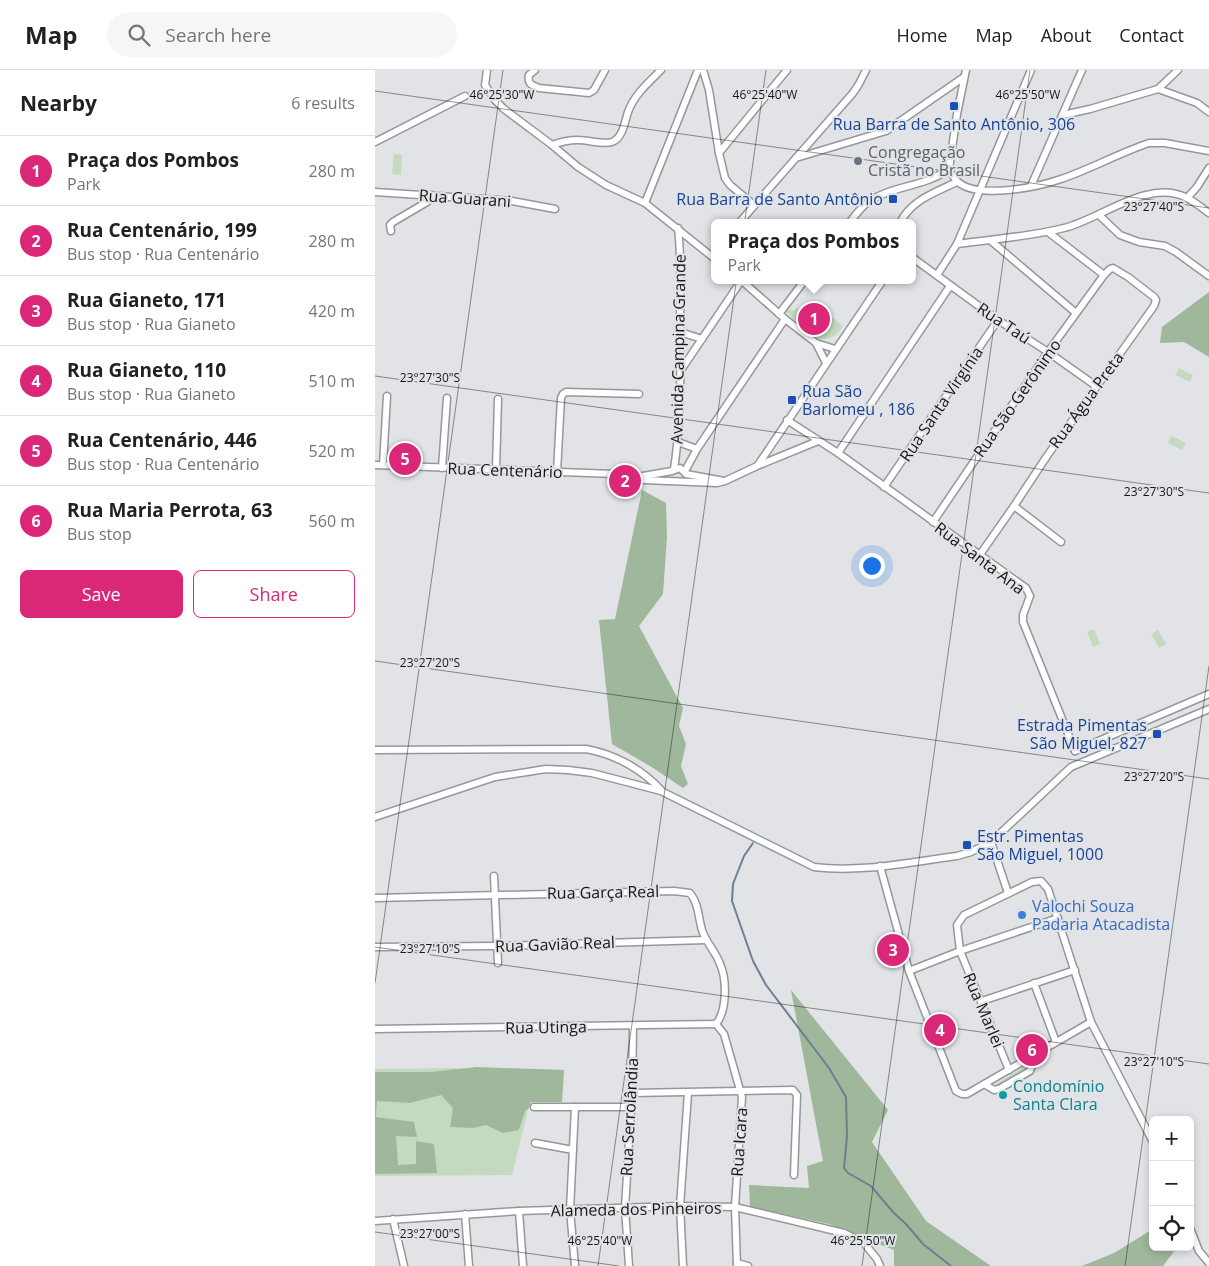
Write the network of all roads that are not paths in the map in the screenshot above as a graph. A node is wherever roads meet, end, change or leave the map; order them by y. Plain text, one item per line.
1 (487, 70) edge
2 (535, 70) edge
3 (605, 70) edge
4 (661, 70) edge
5 (698, 70) edge
6 (703, 70) edge
7 (787, 70) edge
8 (866, 70) edge
9 (966, 70) edge
10 (1031, 70) edge
11 (1082, 70) edge
12 (1178, 70) edge
13 (964, 77) junction
14 (1158, 89) junction
15 (465, 96) dead end
16 (1209, 112) edge
17 (1063, 115) junction
18 (375, 142) edge
19 (551, 145) junction
20 (1209, 151) edge
21 (719, 154) junction
22 (794, 158) junction
23 (1209, 168) edge
24 (949, 169) junction
25 (957, 182) junction
26 (1031, 186) junction
27 (979, 191) junction
28 (375, 192) edge
29 (432, 195) junction
30 (1187, 198) junction
31 (645, 203) junction
32 (754, 205) junction
33 (555, 209) dead end
34 (1209, 213) edge
35 (1099, 215) junction
36 (742, 219) edge
37 (852, 219) edge
38 (903, 219) edge
39 (678, 228) junction
40 (391, 231) dead end
41 (1048, 232) junction
42 (990, 240) junction
43 (957, 244) junction
44 (711, 253) edge
45 (916, 260) edge
46 (937, 275) junction
47 (1103, 276) junction
48 (1209, 276) edge
49 (738, 284) edge
50 (745, 284) edge
51 (802, 284) edge
52 (880, 284) edge
53 (950, 286) junction
54 (1076, 313) junction
55 (779, 314) junction
56 (785, 319) junction
57 (998, 320) junction
58 (681, 332) junction
59 (702, 338) junction
60 (816, 343) junction
61 (835, 349) junction
62 (1048, 352) junction
63 (826, 363) junction
64 (681, 371) junction
65 (1096, 386) junction
66 (639, 394) dead end
67 (387, 396) dead end
68 (447, 398) dead end
69 (498, 399) dead end
70 (787, 420) junction
71 (818, 441) junction
72 (678, 442) junction
73 (697, 449) junction
74 (838, 453) junction
75 (375, 465) edge
76 (383, 465) junction
77 (757, 466) junction
78 (442, 468) junction
79 (496, 469) junction
80 (673, 470) junction
81 (557, 472) junction
82 (686, 472) junction
83 (635, 477) junction
84 (725, 481) junction
85 (678, 482) junction
86 (884, 487) junction
87 (1014, 506) junction
88 (933, 522) junction
89 (1061, 542) dead end
90 (979, 556) junction
91 (1209, 694) edge
92 (1209, 709) edge
93 (375, 750) edge
94 (1075, 751) junction
95 (1071, 767) junction
96 (661, 791) junction
97 (375, 817) edge
98 (991, 842) junction
99 (880, 866) junction
100 (494, 876) dead end
101 (1008, 893) junction
102 (495, 895) junction
103 (375, 898) edge
104 (1058, 918) junction
105 (706, 940) junction
106 (496, 946) junction
107 (375, 947) edge
108 (960, 951) junction
109 (498, 963) dead end
110 (1075, 970) junction
111 (909, 971) junction
112 (1035, 984) junction
113 (982, 1001) junction
114 (1091, 1022) junction
115 (716, 1024) junction
116 (633, 1026) junction
117 (375, 1029) edge
118 (1056, 1042) junction
119 (1031, 1057) junction
120 (1009, 1070) junction
121 (984, 1084) junction
122 (741, 1092) junction
123 (688, 1093) junction
124 (632, 1094) junction
125 (533, 1107) dead end
126 (575, 1107) junction
127 (631, 1107) junction
128 (1149, 1134) edge
129 (535, 1143) dead end
130 (573, 1150) junction
131 (794, 1175) dead end
132 (680, 1206) junction
133 (735, 1207) junction
134 (625, 1208) junction
135 (571, 1210) junction
136 (519, 1211) junction
137 (465, 1214) junction
138 (393, 1218) junction
139 (375, 1221) edge
140 (1194, 1238) edge
141 (1209, 1263) edge
142 (737, 1265) edge
143 (404, 1266) edge
144 (469, 1266) edge
145 (523, 1266) edge
146 (575, 1266) edge
147 (629, 1266) edge
148 (683, 1266) edge
149 (748, 1266) edge
150 (880, 1266) edge

1 - 19 street
2 - 3 street
4 - 19 street
5 - 31 street
6 - 21 street
7 - 21 street
8 - 22 street
9 - 13 street
10 - 27 street
11 - 17 street
12 - 14 street
13 - 22 street
13 - 24 street
14 - 16 street
14 - 17 street
15 - 18 street
17 - 26 street
19 - 31 street
20 - 26 street
21 - 32 street
22 - 32 street
23 - 30 street
24 - 25 street
24 - 37 street
25 - 27 street
25 - 38 street
26 - 27 street
27 - 43 street
28 - 29 street, Rua Guarani
29 - 33 street, Rua Guarani
29 - 40 street
30 - 34 street
30 - 35 street
31 - 39 street
32 - 36 street
35 - 41 street
35 - 48 street
39 - 44 street
39 - 58 street, Avenida Campina Grande
41 - 42 street
41 - 47 street
42 - 43 street
42 - 54 street
43 - 46 street
45 - 46 street, Rua Taú
46 - 53 street, Rua Taú
47 - 54 street, Rua São Gerônimo
47 - 65 street, Rua Água Preta
49 - 59 street
50 - 55 street
51 - 55 street
52 - 61 street
53 - 57 street, Rua Taú
53 - 74 street
54 - 62 street, Rua São Gerônimo
55 - 56 street
56 - 60 street
56 - 73 street
57 - 62 street, Rua Taú
57 - 86 street, Rua Santa Virgínia
58 - 59 street
58 - 64 street, Avenida Campina Grande
59 - 64 street
60 - 61 street
60 - 63 street
61 - 63 street
62 - 65 street, Rua Taú
62 - 88 street, Rua São Gerônimo
63 - 70 street
64 - 72 street, Avenida Campina Grande
65 - 87 street, Rua Água Preta
66 - 81 street
67 - 76 street
68 - 78 street
69 - 79 street
70 - 71 street, Rua Santa Ana
70 - 77 street
71 - 74 street, Rua Santa Ana
71 - 77 street, Rua Centenário
72 - 73 street
72 - 80 street, Avenida Campina Grande
73 - 82 street
74 - 86 street, Rua Santa Ana
75 - 76 street, Rua Centenário
76 - 78 street, Rua Centenário
77 - 84 street, Rua Centenário
78 - 79 street, Rua Centenário
79 - 81 street, Rua Centenário
80 - 82 street, Rua Centenário
80 - 83 street, Rua Centenário
80 - 85 street
81 - 83 street, Rua Centenário
82 - 84 street, Rua Centenário
82 - 85 street
83 - 85 street, Rua Centenário
84 - 85 street, Rua Centenário
86 - 88 street, Rua Santa Ana
87 - 89 street
87 - 90 street, Rua Água Preta
88 - 90 street, Rua Santa Ana
90 - 94 street, Rua Santa Ana
91 - 94 street
92 - 95 street
93 - 96 street
94 - 95 street
95 - 98 street
96 - 97 street
96 - 99 street
98 - 99 street
98 - 101 street
99 - 111 street
100 - 102 street
101 - 104 street
101 - 108 street, Rua Marlei
102 - 103 street, Rua Garça Real
102 - 105 street, Rua Garça Real
102 - 106 street
104 - 108 street
104 - 110 street
105 - 106 street, Rua Gavião Real
105 - 115 street, Rua Garça Real
106 - 107 street, Rua Gavião Real
106 - 109 street
108 - 111 street
108 - 113 street, Rua Marlei
110 - 112 street
110 - 114 street
111 - 121 street
112 - 113 street
112 - 118 street
113 - 120 street, Rua Marlei
114 - 118 street
114 - 128 street
115 - 116 street, Rua Utinga
115 - 122 street, Rua Icara
116 - 117 street, Rua Utinga
116 - 124 street, Rua Serrolândia
118 - 119 street
119 - 120 street
119 - 121 street
120 - 121 street
122 - 123 street
122 - 131 street
122 - 133 street, Rua Icara
123 - 124 street
123 - 132 street
124 - 127 street, Rua Serrolândia
125 - 126 street
126 - 127 street
126 - 130 street
127 - 134 street, Rua Serrolândia
129 - 130 street
130 - 135 street
132 - 133 street, Alameda dos Pinheiros
132 - 134 street, Alameda dos Pinheiros
132 - 148 street
133 - 142 street, Rua Icara
133 - 150 street, Alameda dos Pinheiros
134 - 135 street, Alameda dos Pinheiros
134 - 147 street, Rua Serrolândia
135 - 136 street, Alameda dos Pinheiros
135 - 146 street
136 - 137 street, Alameda dos Pinheiros
136 - 145 street
137 - 138 street, Alameda dos Pinheiros
137 - 144 street
138 - 139 street, Alameda dos Pinheiros
138 - 143 street
140 - 141 street
142 - 149 street

